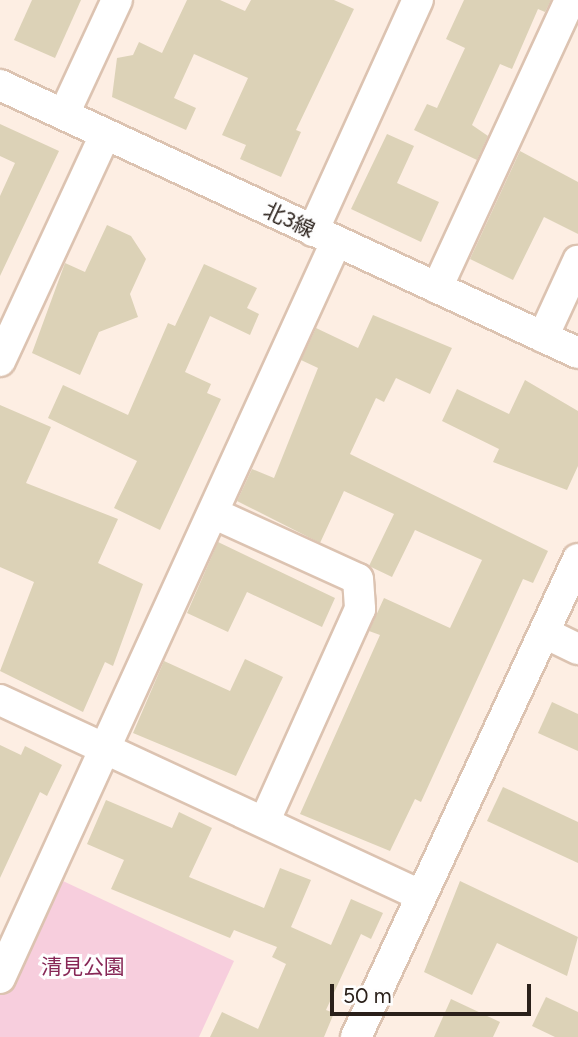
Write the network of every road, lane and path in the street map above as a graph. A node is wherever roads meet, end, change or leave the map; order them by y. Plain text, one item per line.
1 (117, 0) edge
2 (418, 0) edge
3 (570, 0) edge
4 (0, 85) edge
5 (64, 114) junction
6 (105, 135) junction
7 (325, 236) junction
8 (578, 261) edge
9 (437, 288) junction
10 (543, 337) junction
11 (578, 353) edge
12 (0, 361) edge
13 (213, 513) junction
14 (578, 559) edge
15 (545, 633) junction
16 (578, 649) edge
17 (0, 700) edge
18 (107, 748) junction
19 (265, 820) junction
20 (421, 895) junction
21 (0, 978) edge
22 (356, 1037) edge

1 - 5 street
2 - 7 street
3 - 9 street
4 - 5 street, 北3線
5 - 6 street, 北3線
6 - 7 street, 北3線
6 - 12 street
7 - 9 street, 北3線
7 - 13 street
8 - 10 street
9 - 10 street, 北3線
10 - 11 street, 北3線
13 - 18 street
13 - 19 street
14 - 15 street
15 - 16 street
15 - 20 street
17 - 18 street
18 - 19 street
18 - 21 street
19 - 20 street
20 - 22 street

